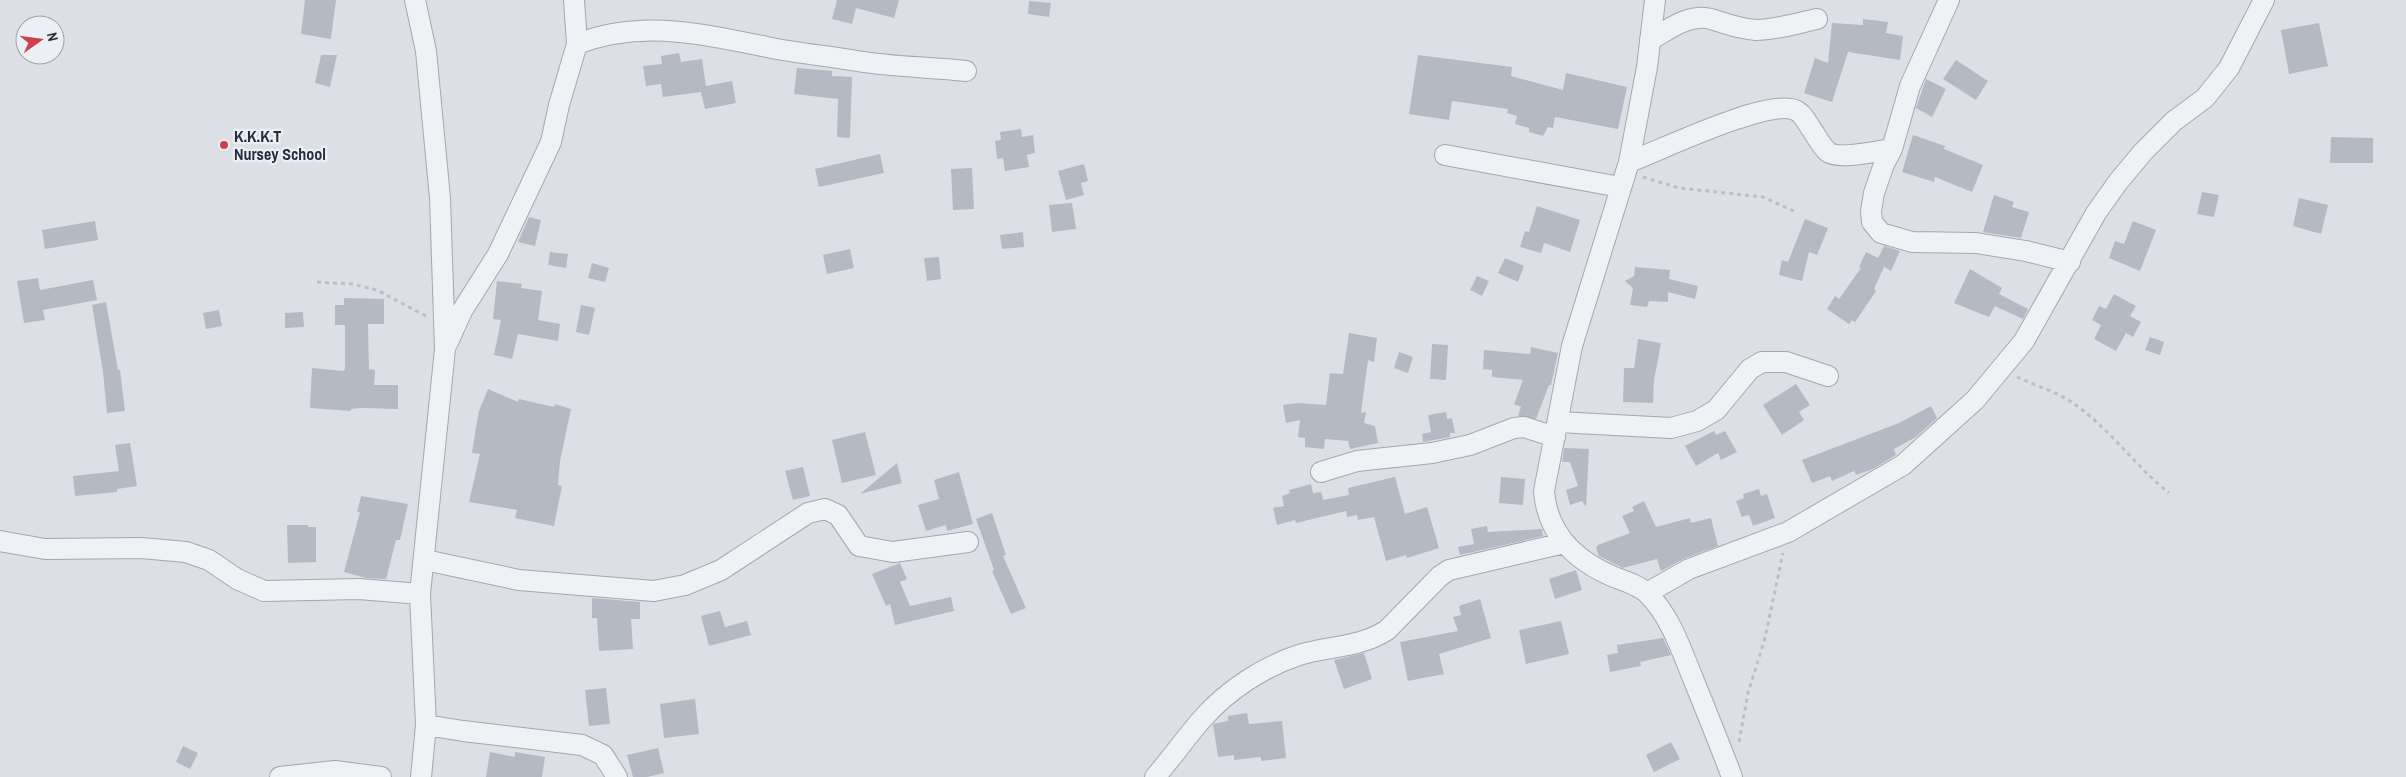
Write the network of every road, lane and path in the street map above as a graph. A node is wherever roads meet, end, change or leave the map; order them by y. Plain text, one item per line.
1 (415, 0) edge
2 (574, 0) edge
3 (1655, 0) edge
4 (1949, 0) edge
5 (2264, 0) edge
6 (1817, 19) dead end
7 (1650, 40) junction
8 (577, 44) junction
9 (966, 71) dead end
10 (1892, 149) junction
11 (1445, 155) dead end
12 (1625, 174) junction
13 (1794, 211) dead end
14 (2070, 262) junction
15 (317, 282) dead end
16 (444, 325) junction
17 (445, 348) junction
18 (2001, 369) junction
19 (1828, 376) dead end
20 (1556, 430) junction
21 (1321, 472) dead end
22 (2169, 493) dead end
23 (1788, 532) junction
24 (0, 541) edge
25 (968, 542) dead end
26 (1564, 544) junction
27 (425, 560) junction
28 (1647, 592) junction
29 (420, 594) junction
30 (426, 725) junction
31 (1738, 749) dead end
32 (280, 777) edge
33 (381, 777) edge
34 (421, 777) edge
35 (617, 777) edge
36 (1155, 777) edge
37 (1732, 777) edge

1 - 16 street
2 - 8 street
3 - 7 street
4 - 10 street
5 - 14 street
6 - 7 street
7 - 12 street
8 - 9 street
8 - 17 street
10 - 12 street
10 - 14 street
11 - 12 street
12 - 13 path
12 - 20 street
14 - 18 street
15 - 16 path
16 - 17 street
17 - 27 street
18 - 22 path
18 - 23 street
19 - 20 street
20 - 21 street
20 - 26 street
23 - 28 street
23 - 31 path
24 - 29 street
25 - 27 street
26 - 28 street
26 - 36 street
27 - 29 street
28 - 37 street
29 - 30 street
30 - 34 street
30 - 35 street
32 - 33 street

